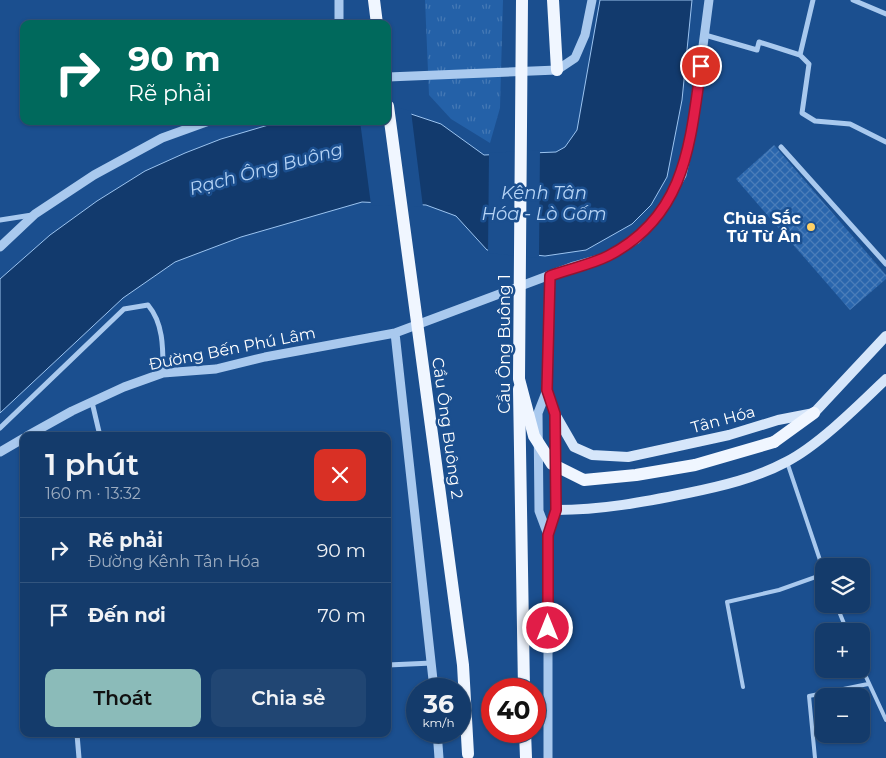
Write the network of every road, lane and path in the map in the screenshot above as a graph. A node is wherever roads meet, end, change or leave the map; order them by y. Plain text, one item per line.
1 (339, 0) edge
2 (374, 0) edge
3 (522, 0) edge
4 (553, 0) edge
5 (592, 0) edge
6 (709, 0) edge
7 (813, 0) edge
8 (853, 0) edge
9 (886, 14) edge
10 (339, 20) edge
11 (376, 20) edge
12 (705, 36) junction
13 (800, 55) junction
14 (557, 70) junction
15 (391, 77) edge
16 (199, 125) edge
17 (391, 125) edge
18 (886, 142) edge
19 (781, 147) dead end
20 (35, 214) junction
21 (0, 220) edge
22 (0, 247) edge
23 (886, 264) edge
24 (550, 276) junction
25 (395, 333) junction
26 (886, 336) edge
27 (163, 373) junction
28 (519, 379) junction
29 (885, 381) edge
30 (547, 390) junction
31 (92, 402) junction
32 (814, 413) junction
33 (555, 414) junction
34 (0, 428) edge
35 (35, 432) edge
36 (99, 432) edge
37 (20, 440) edge
38 (0, 452) edge
39 (788, 462) junction
40 (556, 510) junction
41 (548, 535) junction
42 (819, 558) edge
43 (815, 576) edge
44 (433, 663) junction
45 (391, 665) edge
46 (434, 678) edge
47 (524, 678) edge
48 (866, 678) edge
49 (868, 684) junction
50 (743, 687) dead end
51 (886, 720) edge
52 (78, 737) edge
53 (438, 743) edge
54 (525, 743) edge
55 (468, 756) edge
56 (79, 758) edge
57 (439, 758) edge
58 (526, 758) edge
59 (548, 758) edge
60 (815, 758) edge

1 - 10 street
2 - 11 main road
3 - 28 main road, Cầu Ông Buông 1, bridge
4 - 14 main road
5 - 14 street
6 - 12 street, Đường Bến Phú Lâm
7 - 13 street
8 - 9 street
12 - 13 street
12 - 24 street, Đường Bến Phú Lâm
13 - 18 street
14 - 15 street
16 - 20 street
17 - 55 main road, Cầu Ông Buông 2, bridge
19 - 23 street
20 - 21 street
20 - 22 street
24 - 25 street, Đường Bến Phú Lâm
24 - 30 street
25 - 27 street, Đường Bến Phú Lâm
25 - 44 street
26 - 32 main road
27 - 31 street, Đường Bến Phú Lâm
27 - 34 street
28 - 32 main road, bridge
28 - 47 main road, Cầu Ông Buông 1, bridge
29 - 39 main road
30 - 33 street
30 - 41 street
31 - 35 street, Đường Bến Phú Lâm
31 - 36 street
32 - 33 main road, Tân Hóa
33 - 40 street
37 - 38 street
39 - 40 main road
39 - 42 lane
40 - 41 street
41 - 59 street
43 - 50 lane
44 - 45 street
44 - 46 street
48 - 49 lane
49 - 51 lane
49 - 60 lane
52 - 56 street
53 - 57 street
54 - 58 main road

